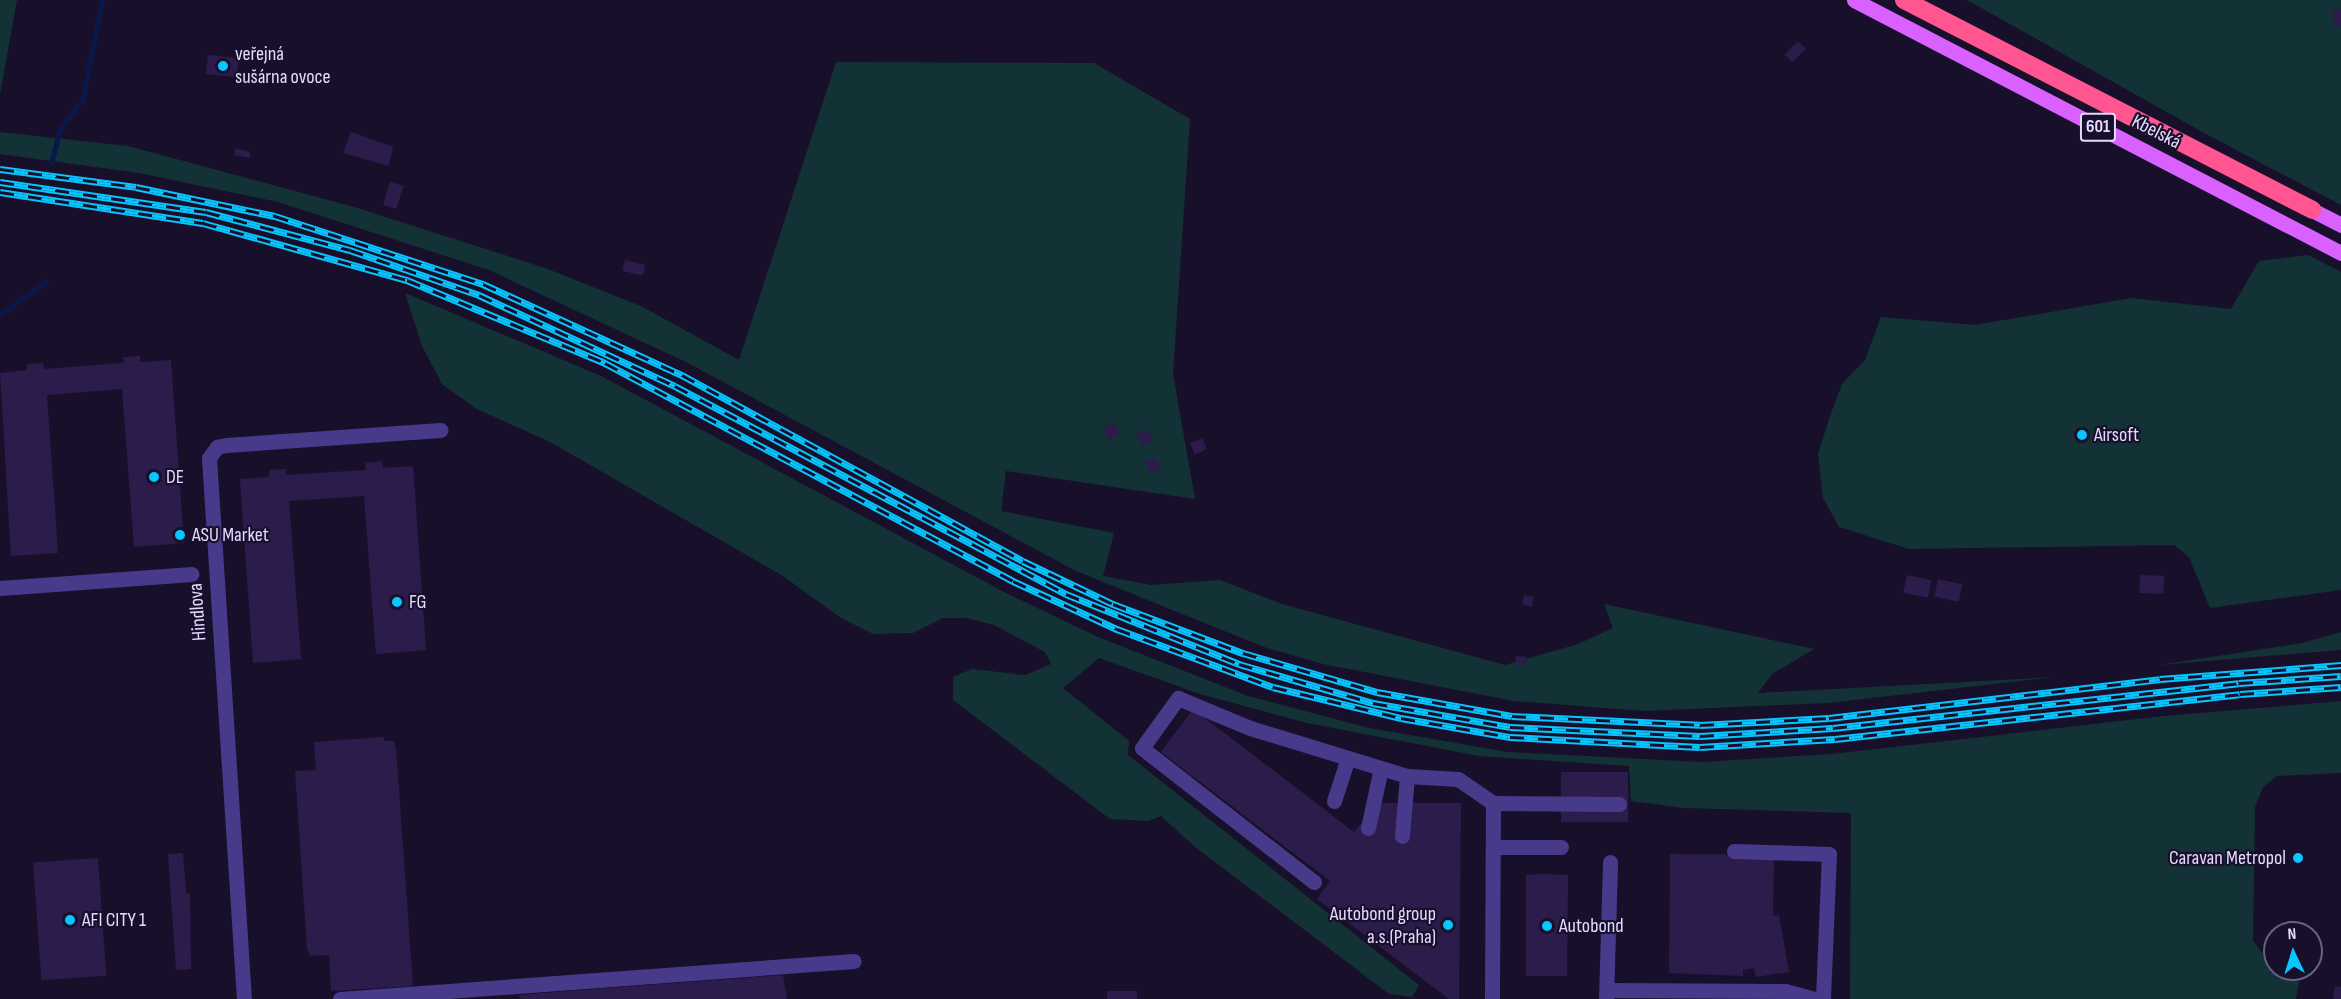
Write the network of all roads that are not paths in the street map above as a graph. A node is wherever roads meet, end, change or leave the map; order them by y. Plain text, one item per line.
1 (1854, 0) edge
2 (1904, 0) edge
3 (2312, 210) joint
4 (2341, 225) edge
5 (2341, 253) edge
6 (440, 430) dead end
7 (191, 574) dead end
8 (0, 588) edge
9 (1348, 758) junction
10 (1381, 768) junction
11 (1407, 776) junction
12 (1334, 801) dead end
13 (1492, 803) junction
14 (1619, 804) dead end
15 (1368, 828) dead end
16 (1402, 836) dead end
17 (1494, 847) junction
18 (1561, 847) dead end
19 (1734, 851) dead end
20 (1610, 862) dead end
21 (1314, 882) dead end
22 (854, 961) dead end
23 (1606, 994) edge
24 (244, 999) edge
25 (340, 999) edge
26 (1491, 999) edge
27 (1814, 999) edge
28 (1823, 999) edge

1 - 5 main road, Kbelská / 601
2 - 3 highway, Kbelská / 601
3 - 4 main road, Kbelská / 601
6 - 24 street, Hindlova
7 - 8 street
9 - 10 street
9 - 12 street
9 - 21 street
10 - 11 street
10 - 15 street
11 - 13 street
11 - 16 street
13 - 14 street
13 - 17 street
17 - 18 street
17 - 26 street
19 - 28 street
20 - 23 street
22 - 25 street
23 - 27 street

